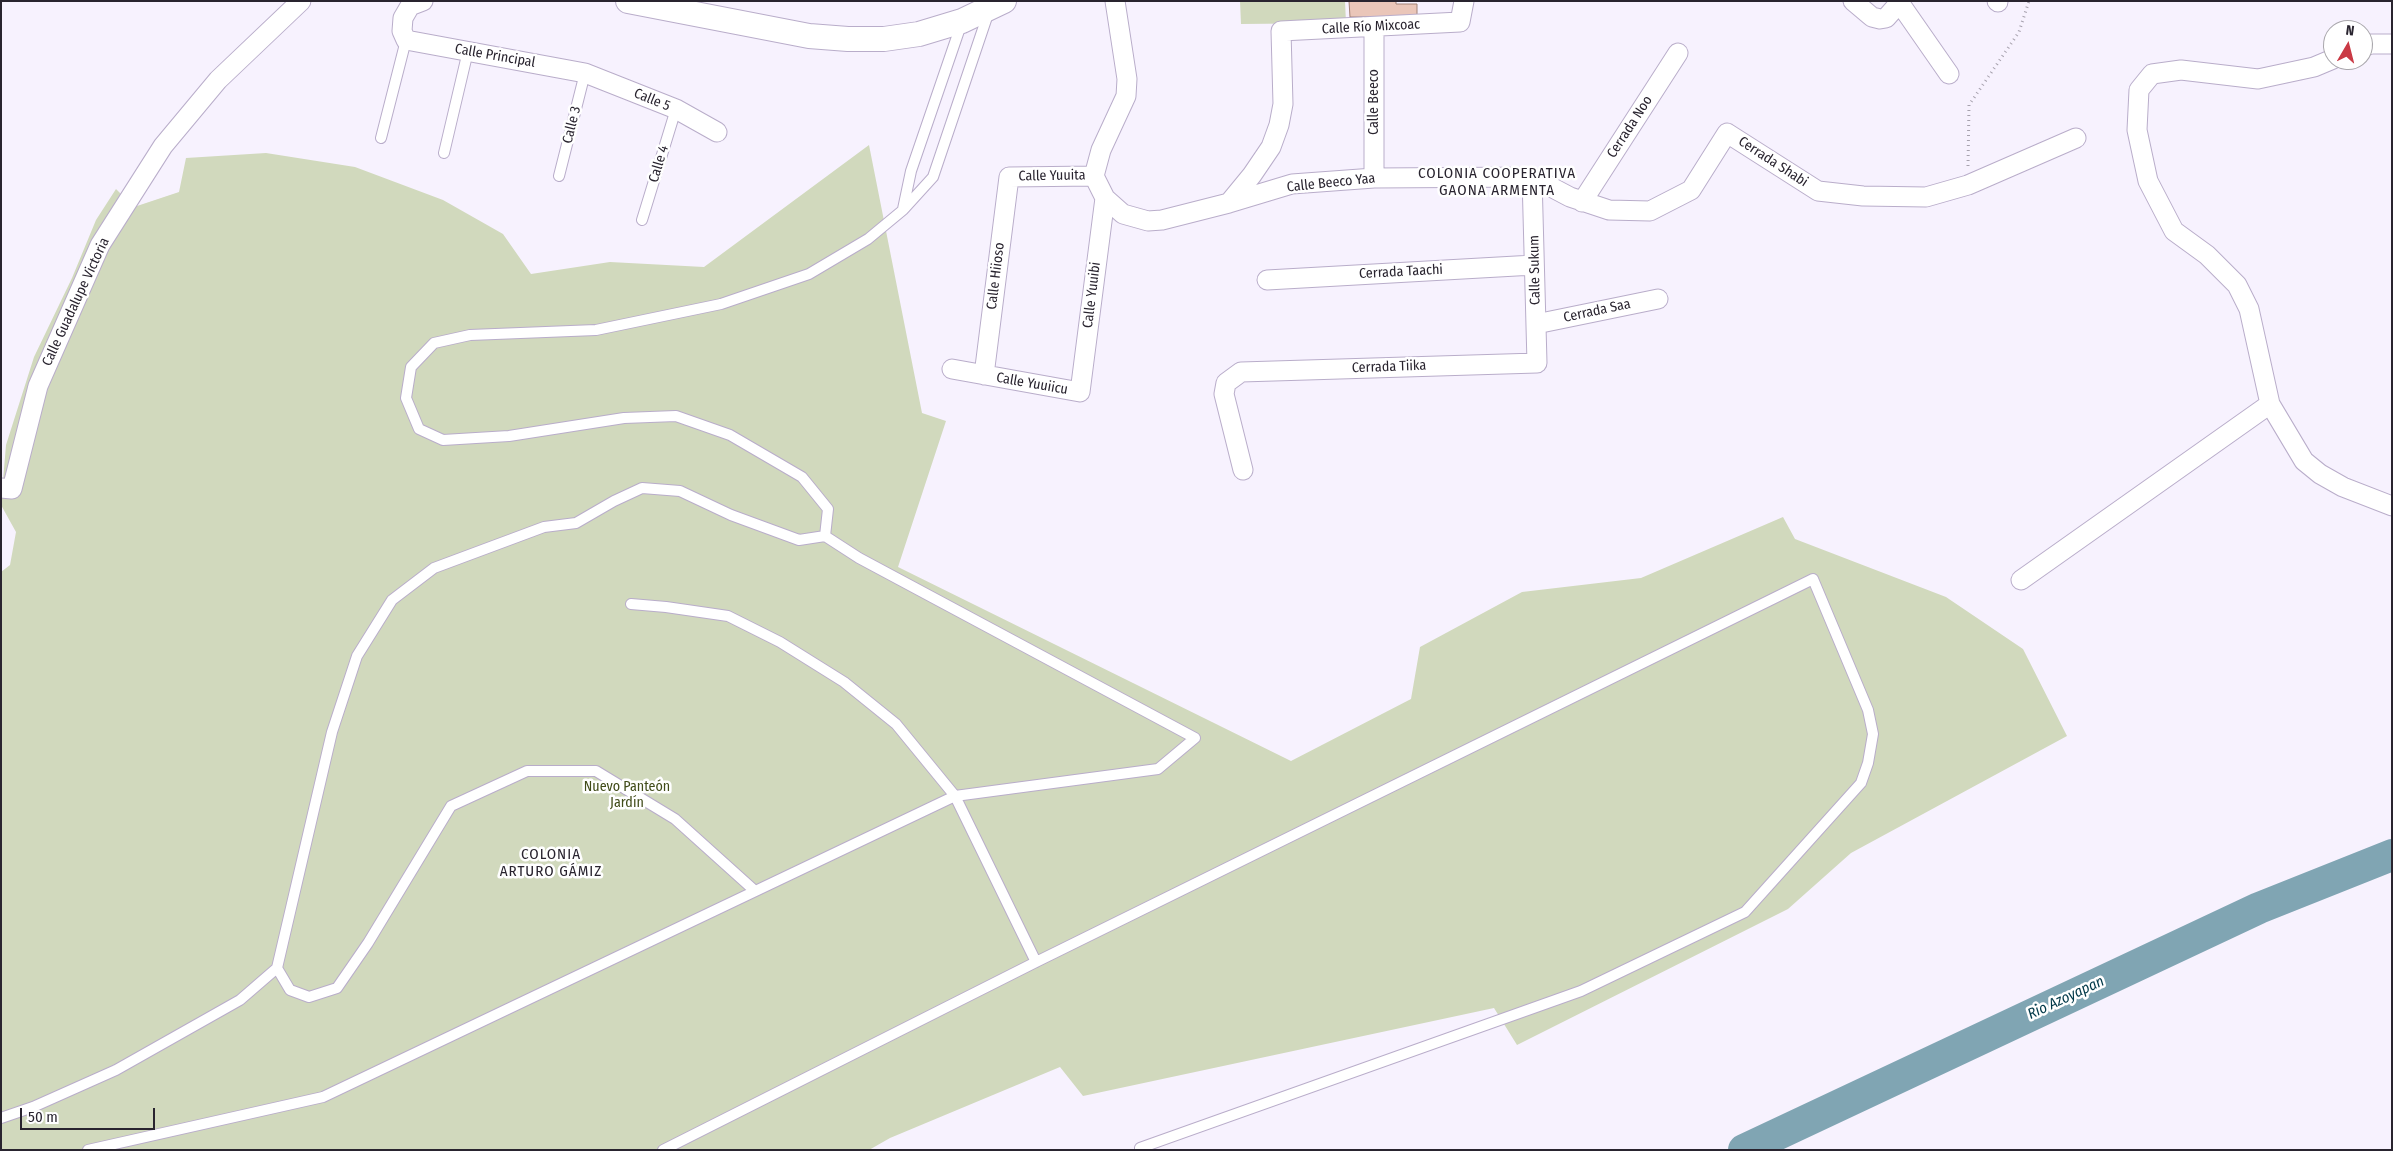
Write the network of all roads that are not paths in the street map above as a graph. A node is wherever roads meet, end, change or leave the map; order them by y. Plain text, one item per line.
1 (301, 1) edge
2 (423, 1) edge
3 (628, 1) edge
4 (1115, 1) edge
5 (1464, 1) edge
6 (1853, 1) edge
7 (1901, 3) edge
8 (997, 5) edge
9 (962, 21) junction
10 (1374, 27) junction
11 (406, 40) junction
12 (2373, 44) edge
13 (2392, 44) edge
14 (468, 51) junction
15 (1678, 53) dead end
16 (2323, 63) edge
17 (585, 72) junction
18 (1949, 74) dead end
19 (676, 109) junction
20 (717, 132) dead end
21 (381, 138) dead end
22 (2076, 138) dead end
23 (444, 153) dead end
24 (559, 176) dead end
25 (1094, 176) junction
26 (1009, 177) joint
27 (1532, 177) junction
28 (1374, 178) junction
29 (1105, 198) junction
30 (1582, 202) junction
31 (1229, 203) junction
32 (902, 210) junction
33 (642, 220) dead end
34 (1534, 265) junction
35 (1267, 280) dead end
36 (1658, 299) dead end
37 (1536, 324) junction
38 (1537, 363) joint
39 (952, 369) dead end
40 (984, 375) junction
41 (1080, 392) joint
42 (2270, 404) junction
43 (1243, 470) dead end
44 (7, 489) edge
45 (2392, 506) edge
46 (825, 536) junction
47 (2021, 580) dead end
48 (631, 604) dead end
49 (955, 796) junction
50 (755, 891) junction
51 (1036, 962) junction
52 (276, 968) junction
53 (1, 1118) edge
54 (1140, 1148) dead end
55 (88, 1150) edge
56 (663, 1150) edge

1 - 44 street, Calle Guadalupe Victoria
2 - 11 street
3 - 9 street
4 - 25 street
5 - 10 street, Calle Río Mixcoac
6 - 7 street
7 - 18 street
8 - 9 street
8 - 32 lane
9 - 32 lane
10 - 28 street, Calle Beeco
10 - 31 street, Calle Río Mixcoac
11 - 14 street, Calle Principal
11 - 21 lane
12 - 13 street
14 - 17 street, Calle Principal
14 - 23 lane
15 - 30 street, Cerrada Noo
16 - 42 street
17 - 19 street, Calle 5
17 - 24 lane, Calle 3
19 - 20 street, Calle 5
19 - 33 lane, Calle 4
22 - 30 street, Cerrada Shabi
25 - 26 street, Calle Yuuita
25 - 29 street, Calle Beeco Yaa
26 - 40 street, Calle Hiioso
27 - 28 street, Calle Beeco Yaa
27 - 30 street, Cerrada Shabi
27 - 34 street, Calle Sukum
28 - 31 street, Calle Beeco Yaa
29 - 31 street, Calle Beeco Yaa
29 - 41 street, Calle Yuuibi
32 - 46 lane
34 - 35 street, Cerrada Taachi
34 - 37 street, Calle Sukum
36 - 37 street, Cerrada Saa
37 - 38 street, Calle Sukum
38 - 43 street, Cerrada Tiika
39 - 40 street, Calle Yuuiicu
40 - 41 street, Calle Yuuiicu
42 - 45 street
42 - 47 street
46 - 49 lane
46 - 52 lane
48 - 49 lane
49 - 50 lane
49 - 51 lane
50 - 52 lane
50 - 55 lane
51 - 54 lane
51 - 56 lane
52 - 53 lane

